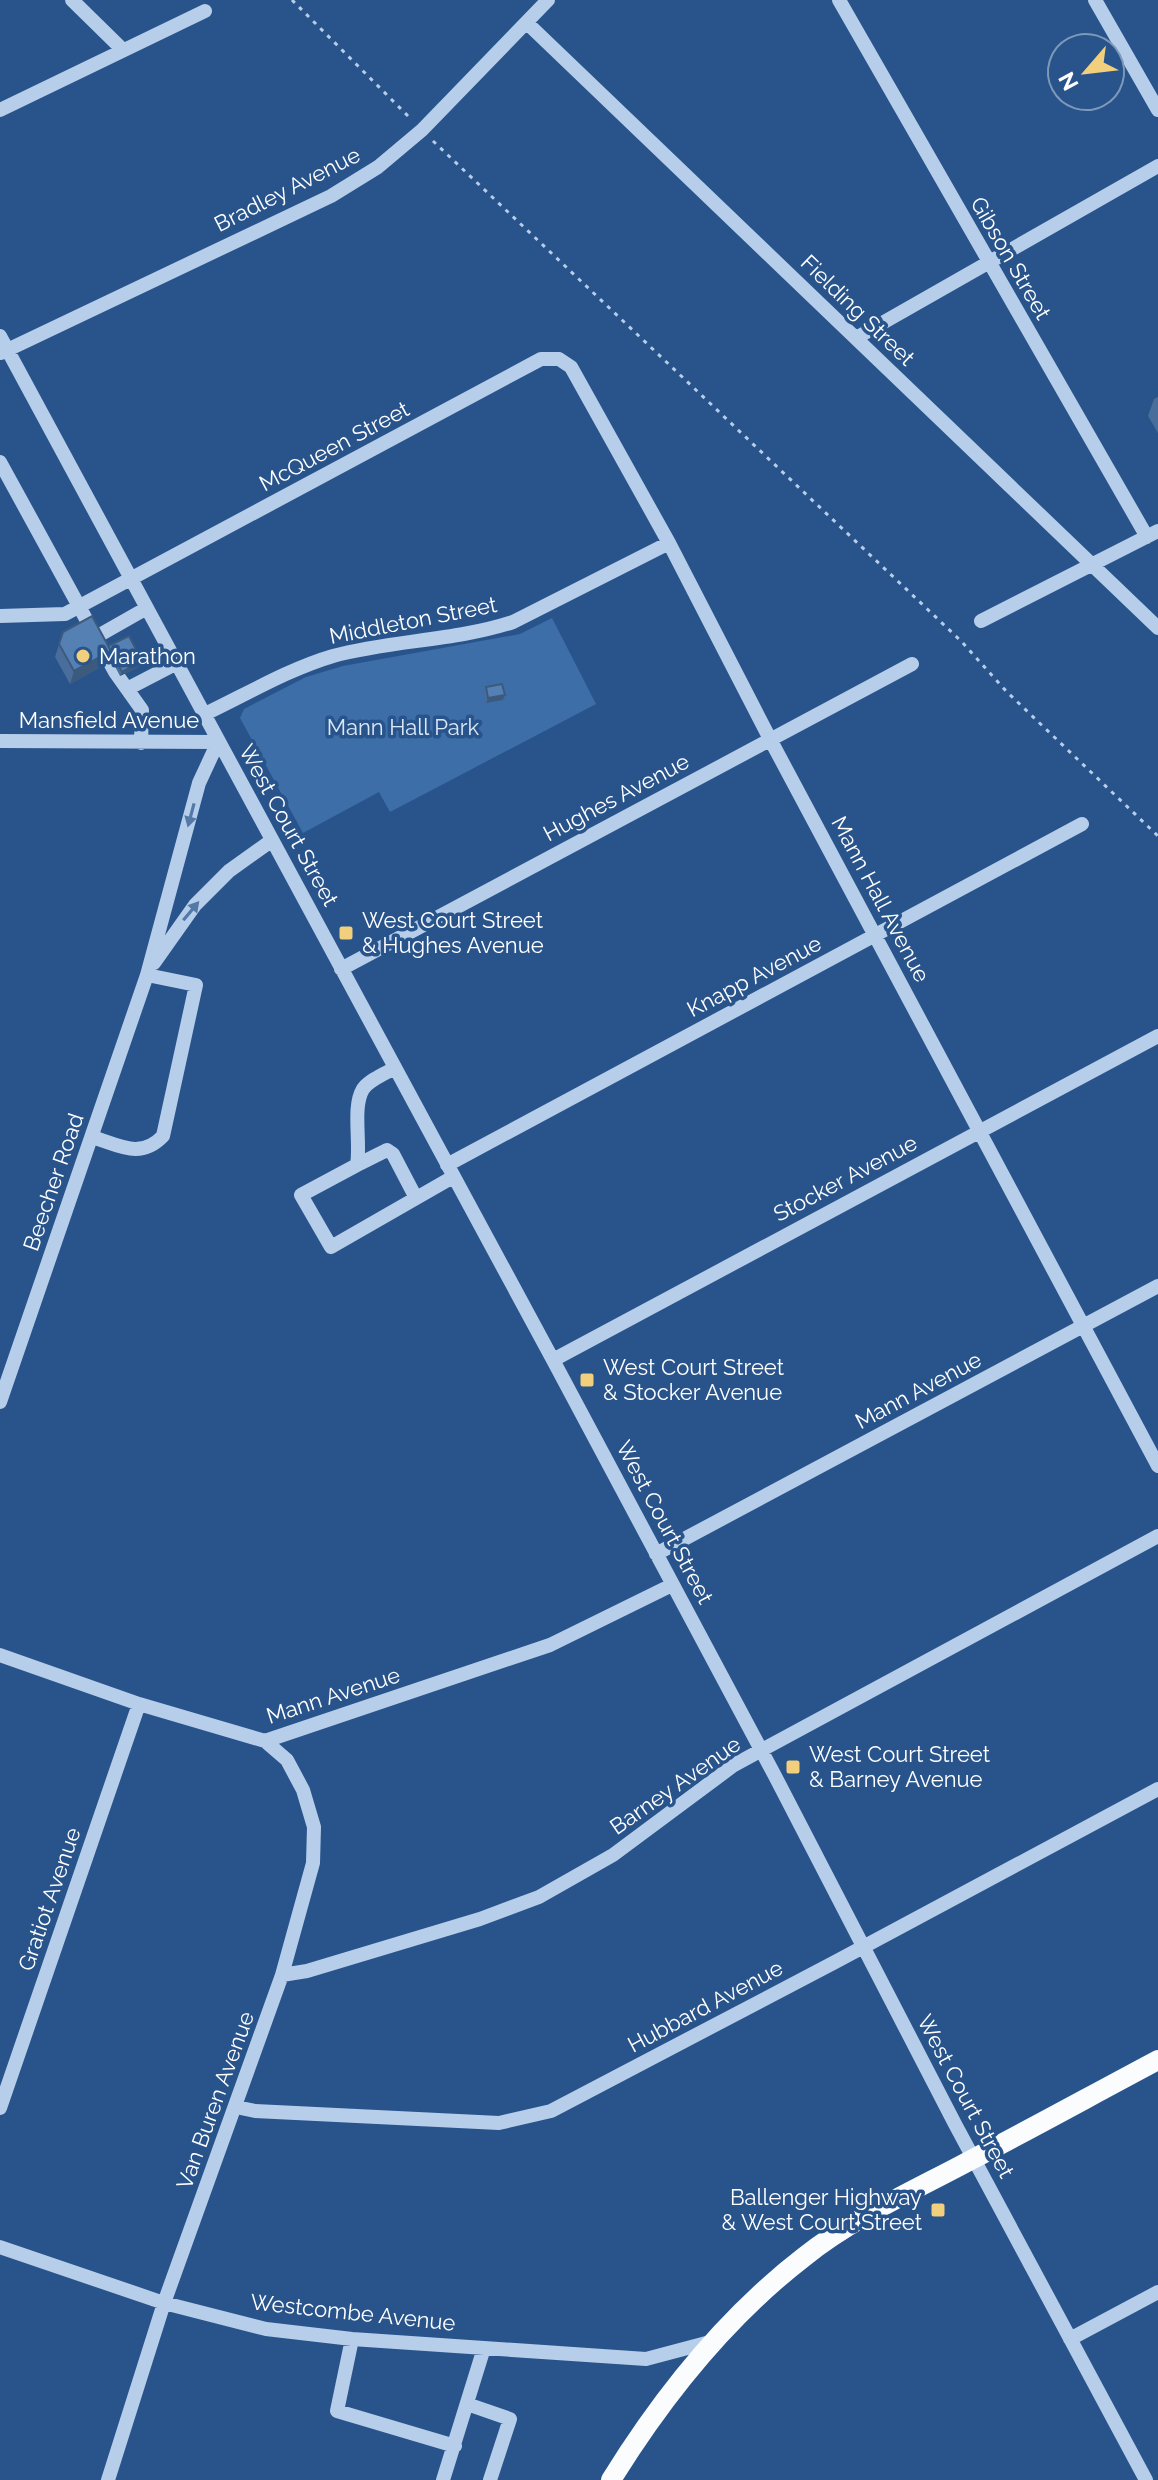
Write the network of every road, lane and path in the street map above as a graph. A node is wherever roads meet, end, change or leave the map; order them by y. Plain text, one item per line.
1 (72, 0) edge
2 (292, 0) edge
3 (548, 0) edge
4 (839, 0) edge
5 (1095, 0) edge
6 (205, 11) dead end
7 (527, 23) junction
8 (123, 50) junction
9 (0, 110) edge
10 (1158, 110) edge
11 (414, 122) dead end
12 (431, 139) dead end
13 (1158, 166) edge
14 (987, 262) junction
15 (856, 338) junction
16 (2, 346) edge
17 (559, 359) joint
18 (0, 462) edge
19 (1152, 534) edge
20 (669, 543) junction
21 (1093, 566) junction
22 (131, 580) junction
23 (81, 606) junction
24 (147, 608) junction
25 (0, 616) edge
26 (981, 621) dead end
27 (1158, 628) edge
28 (96, 637) junction
29 (177, 663) junction
30 (912, 664) dead end
31 (127, 689) junction
32 (205, 714) junction
33 (770, 739) junction
34 (0, 741) edge
35 (218, 742) junction
36 (141, 743) junction
37 (1082, 824) dead end
38 (1158, 836) edge
39 (271, 841) junction
40 (875, 936) junction
41 (341, 969) junction
42 (147, 975) junction
43 (1158, 1036) edge
44 (394, 1068) junction
45 (980, 1131) junction
46 (92, 1137) junction
47 (357, 1165) junction
48 (450, 1171) junction
49 (416, 1198) junction
50 (1158, 1286) edge
51 (1083, 1326) junction
52 (553, 1360) junction
53 (0, 1402) edge
54 (1158, 1466) edge
55 (1158, 1536) edge
56 (656, 1554) junction
57 (672, 1585) junction
58 (0, 1655) edge
59 (139, 1704) junction
60 (265, 1741) junction
61 (762, 1751) junction
62 (1158, 1789) edge
63 (861, 1947) junction
64 (282, 1975) junction
65 (1158, 2060) edge
66 (236, 2107) junction
67 (0, 2108) edge
68 (973, 2159) junction
69 (0, 2247) edge
70 (1158, 2292) edge
71 (164, 2303) junction
72 (352, 2339) junction
73 (1070, 2339) junction
74 (710, 2342) junction
75 (484, 2348) junction
76 (467, 2404) junction
77 (455, 2446) junction
78 (108, 2480) edge
79 (443, 2480) edge
80 (490, 2480) edge
81 (611, 2480) edge
82 (1146, 2480) edge

1 - 8 street
2 - 11 path
3 - 7 street, Bradley Avenue
4 - 14 street, Gibson Street
5 - 10 street
6 - 8 street
7 - 15 street, Fielding Street
7 - 16 street, Bradley Avenue
8 - 9 street
12 - 38 path
13 - 14 street
14 - 15 street
14 - 19 street, Gibson Street
15 - 21 street, Fielding Street
16 - 22 street, West Court Street
17 - 20 street, Mann Hall Avenue
17 - 22 street, McQueen Street
18 - 23 street
19 - 21 street
20 - 32 street, Middleton Street
20 - 33 street, Mann Hall Avenue
21 - 26 street
21 - 27 street, Fielding Street
22 - 23 street, McQueen Street
22 - 24 street, West Court Street
23 - 25 street, McQueen Street
23 - 28 street
24 - 28 street
24 - 29 street, West Court Street
28 - 31 street
29 - 31 street
29 - 32 street, West Court Street
30 - 33 street, Hughes Avenue
31 - 36 street
32 - 35 street, West Court Street
33 - 40 street, Mann Hall Avenue
33 - 41 street, Hughes Avenue
34 - 36 street, Mansfield Avenue
35 - 36 street, Mansfield Avenue
35 - 39 street, West Court Street
35 -> 42 street, Beecher Road
37 - 40 street, Knapp Avenue
39 - 41 street, West Court Street
42 -> 39 street, Beecher Road
40 - 45 street, Mann Hall Avenue
40 - 48 street, Knapp Avenue
41 - 44 street, West Court Street
42 - 46 street, Beecher Road
42 - 46 street
43 - 45 street, Stocker Avenue
44 - 47 street
44 - 48 street, West Court Street
45 - 51 street, Mann Hall Avenue
45 - 52 street, Stocker Avenue
46 - 53 street, Beecher Road
47 - 49 street
47 - 49 street, Knapp Avenue
48 - 49 street, Knapp Avenue
48 - 52 street, West Court Street
50 - 51 street, Mann Avenue
51 - 54 street, Mann Hall Avenue
51 - 56 street, Mann Avenue
52 - 56 street, West Court Street
55 - 61 street, Barney Avenue
56 - 57 street, West Court Street
57 - 60 street, Mann Avenue
57 - 61 street, West Court Street
58 - 59 street, Mann Avenue
59 - 60 street, Mann Avenue
59 - 67 street, Gratiot Avenue
60 - 64 street, Van Buren Avenue
61 - 63 street, West Court Street
61 - 64 street, Barney Avenue
62 - 63 street, Hubbard Avenue
63 - 66 street, Hubbard Avenue
63 - 68 street, West Court Street
64 - 66 street, Van Buren Avenue
65 - 68 main road
66 - 71 street, Van Buren Avenue
68 - 73 street, West Court Street
68 - 74 main road
69 - 71 street, Westcombe Avenue
70 - 73 street
71 - 72 street, Westcombe Avenue
71 - 78 street, Van Buren Avenue
72 - 75 street, Westcombe Avenue
72 - 77 street
73 - 82 street, West Court Street
74 - 75 street, Westcombe Avenue
74 - 81 main road
75 - 76 street
76 - 77 street
76 - 80 street
77 - 79 street

